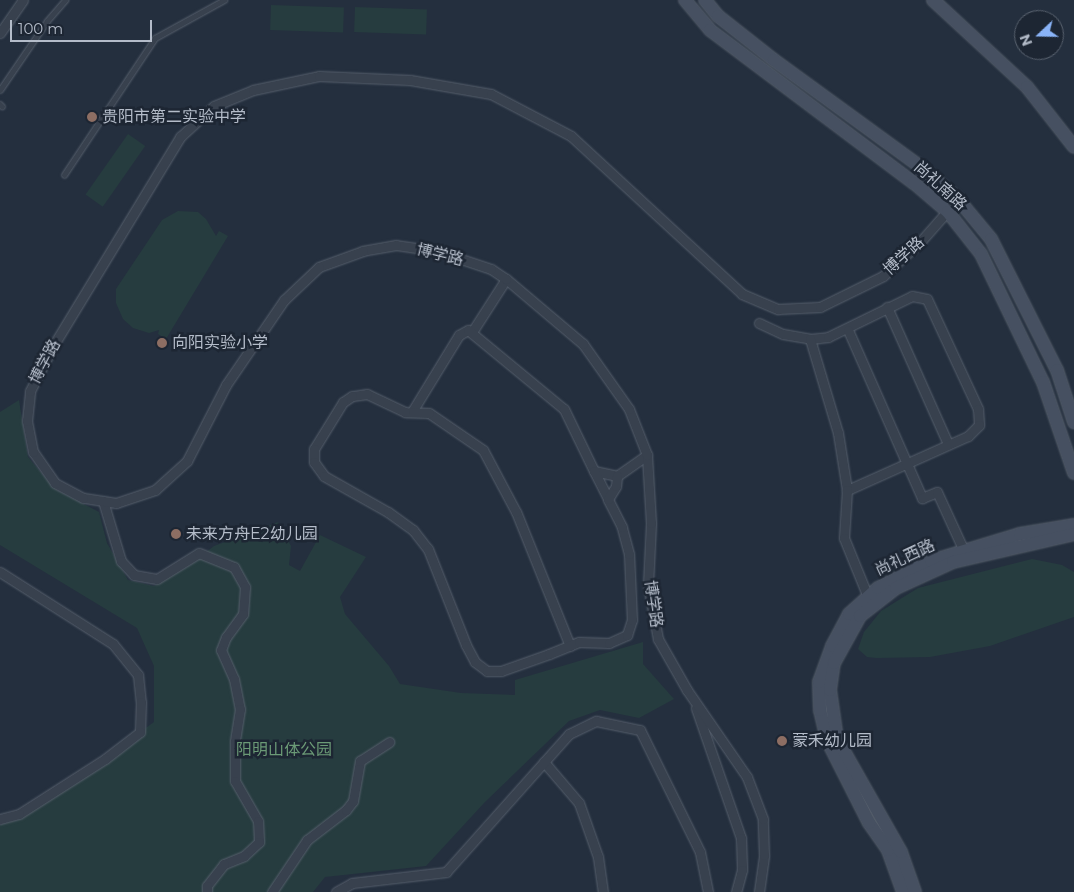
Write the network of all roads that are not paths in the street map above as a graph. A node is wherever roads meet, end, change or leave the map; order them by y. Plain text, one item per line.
1 (23, 0) edge
2 (65, 0) edge
3 (224, 0) edge
4 (685, 0) edge
5 (705, 0) edge
6 (933, 0) edge
7 (0, 33) edge
8 (0, 90) edge
9 (1074, 147) edge
10 (64, 175) dead end
11 (958, 199) junction
12 (948, 212) junction
13 (506, 279) junction
14 (887, 308) junction
15 (759, 323) dead end
16 (848, 330) junction
17 (472, 332) junction
18 (810, 339) junction
19 (413, 410) junction
20 (1074, 422) edge
21 (948, 444) junction
22 (646, 455) junction
23 (906, 462) junction
24 (594, 471) junction
25 (1074, 473) edge
26 (617, 476) junction
27 (847, 490) junction
28 (608, 499) junction
29 (103, 501) junction
30 (1074, 524) edge
31 (1074, 534) edge
32 (964, 551) junction
33 (0, 572) edge
34 (868, 597) junction
35 (570, 646) junction
36 (692, 698) junction
37 (389, 742) dead end
38 (544, 762) junction
39 (0, 819) edge
40 (207, 892) edge
41 (272, 892) edge
42 (336, 892) edge
43 (603, 892) edge
44 (708, 892) edge
45 (736, 892) edge
46 (759, 892) edge
47 (904, 892) edge
48 (915, 892) edge

1 - 7 street
2 - 8 lane
3 - 10 lane
4 - 12 street, 尚礼南路
5 - 11 street, 尚礼南路
6 - 9 street
11 - 12 street, 博学路
11 - 20 street, 尚礼南路
12 - 25 street, 尚礼南路
12 - 29 street, 博学路
13 - 17 street
13 - 22 street, 博学路
13 - 29 street, 博学路
14 - 16 street
14 - 21 street
14 - 21 street
15 - 18 street
16 - 18 street
16 - 23 street
17 - 19 street
17 - 24 street
18 - 27 street
19 - 35 street
19 - 35 street
21 - 23 street
22 - 26 street
22 - 36 street, 博学路
23 - 27 street
23 - 32 street
24 - 26 street
24 - 28 street
26 - 28 street
27 - 34 street
28 - 35 street
29 - 40 street
30 - 32 street, 尚礼西路
31 - 48 street, 尚礼西路
32 - 34 street, 尚礼西路
33 - 39 street
34 - 47 street, 尚礼西路
36 - 45 street
36 - 46 street, 博学路
37 - 41 street
38 - 42 street
38 - 43 street
38 - 44 street

